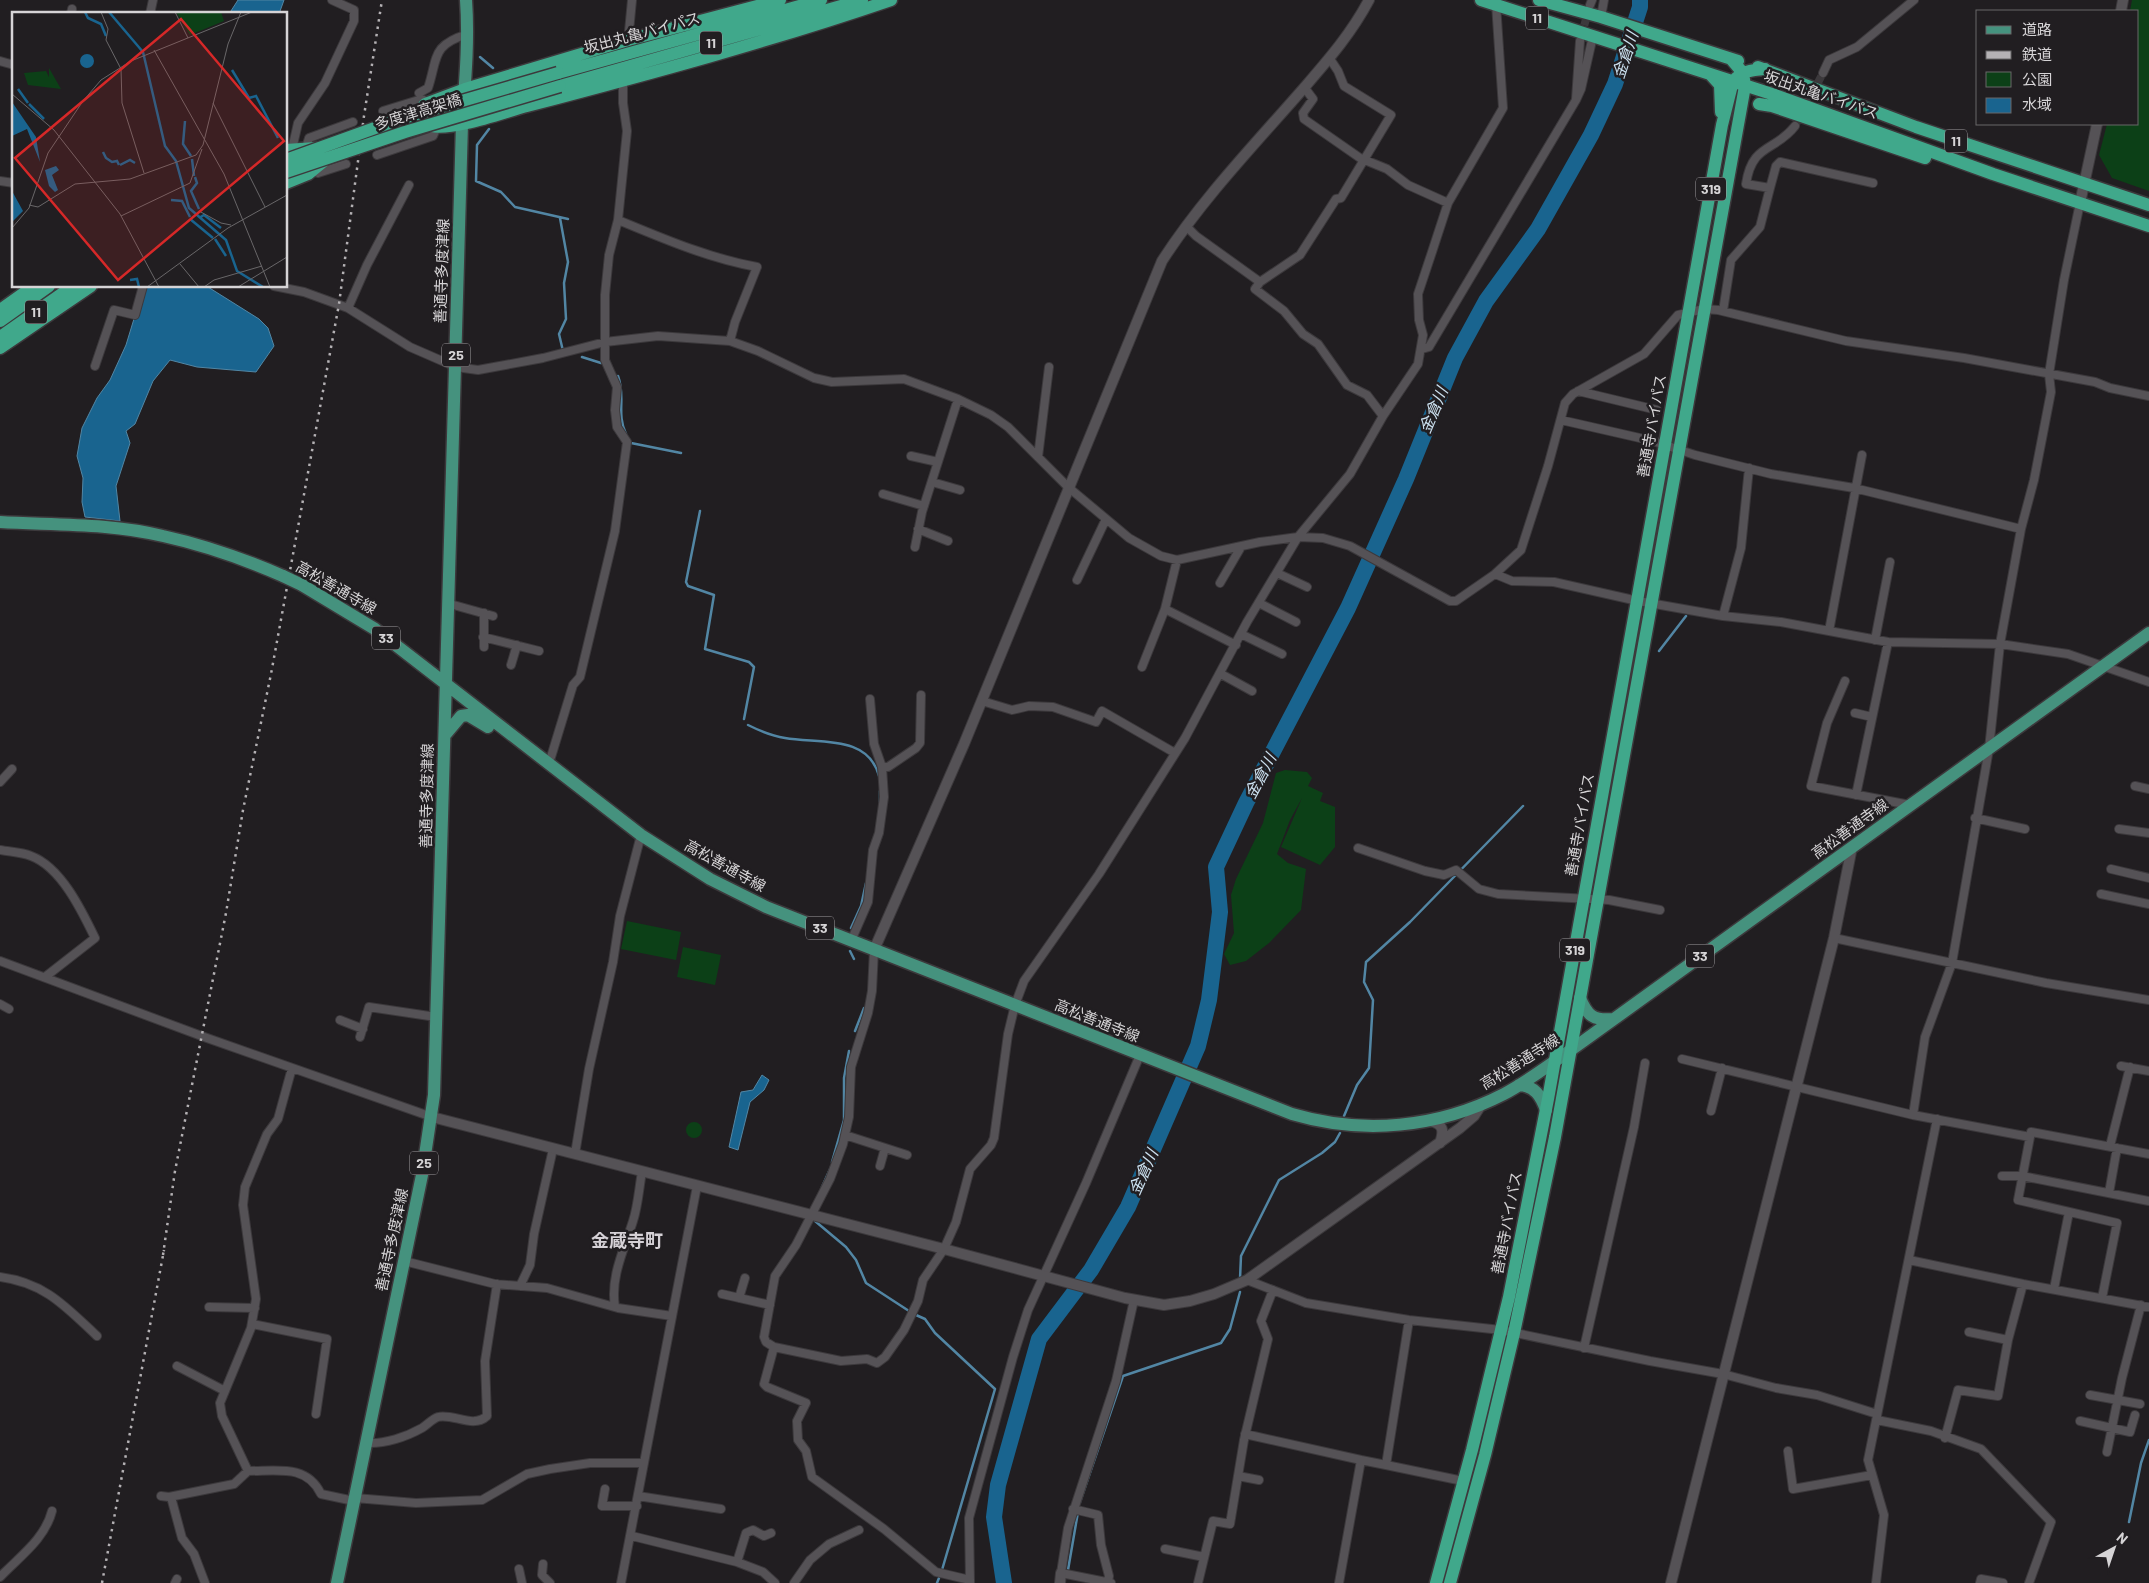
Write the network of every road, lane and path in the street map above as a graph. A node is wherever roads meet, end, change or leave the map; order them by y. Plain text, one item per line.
1 (332, 0) edge
2 (466, 0) edge
3 (632, 0) edge
4 (780, 0) edge
5 (821, 0) edge
6 (862, 0) edge
7 (890, 0) edge
8 (1369, 0) edge
9 (1481, 0) edge
10 (1539, 0) edge
11 (1604, 0) edge
12 (1914, 0) edge
13 (1496, 4) junction
14 (1601, 17) junction
15 (468, 34) junction
16 (1593, 36) junction
17 (1580, 41) tunnel mouth
18 (628, 42) junction
19 (1330, 59) junction
20 (1732, 60) junction
21 (1765, 69) junction
22 (1823, 72) tunnel mouth
23 (558, 73) joint
24 (1743, 73) junction
25 (1710, 74) junction
26 (623, 78) junction
27 (1733, 81) junction
28 (560, 86) joint
29 (1745, 86) junction
30 (1304, 87) junction
31 (464, 89) junction
32 (419, 93) dead end
33 (1576, 100) junction
34 (428, 103) junction
35 (1759, 104) junction
36 (1811, 108) junction
37 (383, 111) dead end
38 (353, 122) dead end
39 (462, 124) junction
40 (1722, 125) junction
41 (2098, 125) edge
42 (1796, 126) tunnel mouth
43 (437, 127) junction
44 (1736, 134) junction
45 (292, 152) edge
46 (377, 156) dead end
47 (1365, 159) junction
48 (346, 164) dead end
49 (288, 171) edge
50 (288, 171) edge
51 (311, 171) junction
52 (1993, 174) junction
53 (288, 180) edge
54 (1873, 183) dead end
55 (2084, 184) junction
56 (409, 185) dead end
57 (1770, 188) junction
58 (1448, 203) junction
59 (2080, 204) junction
60 (2149, 205) edge
61 (618, 220) junction
62 (1186, 226) junction
63 (2149, 226) edge
64 (1260, 282) junction
65 (31, 288) edge
66 (46, 288) edge
67 (70, 288) edge
68 (88, 288) edge
69 (142, 288) edge
70 (284, 288) edge
71 (348, 308) junction
72 (1704, 309) junction
73 (0, 310) edge
74 (1690, 311) junction
75 (1723, 311) junction
76 (0, 321) edge
77 (100, 322) dead end
78 (108, 325) junction
79 (0, 337) edge
80 (730, 341) junction
81 (605, 342) junction
82 (0, 348) edge
83 (1422, 349) junction
84 (95, 366) dead end
85 (456, 366) junction
86 (1049, 367) dead end
87 (2048, 374) junction
88 (1578, 391) junction
89 (2149, 396) edge
90 (958, 399) junction
91 (1657, 410) dead end
92 (1383, 416) junction
93 (1561, 420) junction
94 (1665, 446) junction
95 (1679, 449) junction
96 (1862, 455) dead end
97 (911, 456) dead end
98 (1038, 457) junction
99 (938, 462) junction
100 (1749, 468) junction
101 (932, 482) junction
102 (1068, 487) junction
103 (1854, 488) junction
104 (960, 490) dead end
105 (882, 494) dead end
106 (924, 506) junction
107 (1106, 519) junction
108 (0, 522) edge
109 (2021, 529) junction
110 (918, 530) junction
111 (1298, 537) junction
112 (948, 541) dead end
113 (915, 547) dead end
114 (1241, 547) junction
115 (1177, 560) junction
116 (1890, 562) dead end
117 (1277, 573) junction
118 (1495, 574) junction
119 (1077, 580) dead end
120 (1220, 583) dead end
121 (1307, 587) dead end
122 (1638, 601) junction
123 (1259, 603) junction
124 (1651, 603) junction
125 (450, 604) junction
126 (1165, 610) junction
127 (484, 613) junction
128 (493, 616) dead end
129 (1723, 616) junction
130 (1296, 622) dead end
131 (375, 629) junction
132 (1830, 631) junction
133 (2149, 633) edge
134 (1241, 634) junction
135 (483, 637) junction
136 (1875, 640) junction
137 (1888, 642) junction
138 (2000, 644) junction
139 (517, 645) junction
140 (1236, 645) junction
141 (484, 647) dead end
142 (449, 648) junction
143 (539, 651) dead end
144 (1282, 654) dead end
145 (511, 664) dead end
146 (1142, 667) dead end
147 (2102, 667) junction
148 (1221, 674) junction
149 (1845, 681) dead end
150 (2149, 682) edge
151 (447, 686) junction
152 (1252, 691) dead end
153 (920, 694) dead end
154 (464, 699) junction
155 (870, 700) dead end
156 (982, 701) junction
157 (446, 710) junction
158 (1855, 713) dead end
159 (1872, 717) junction
160 (445, 735) junction
161 (527, 748) junction
162 (1989, 749) junction
163 (1175, 753) junction
164 (551, 757) dead end
165 (882, 767) junction
166 (12, 769) dead end
167 (0, 782) edge
168 (2135, 786) dead end
169 (2149, 789) edge
170 (1856, 795) junction
171 (1910, 805) junction
172 (1975, 818) junction
173 (2025, 829) dead end
174 (2119, 829) dead end
175 (2149, 833) edge
176 (640, 835) junction
177 (1852, 847) junction
178 (1358, 848) dead end
179 (0, 850) edge
180 (2111, 869) dead end
181 (2149, 878) edge
182 (2101, 894) dead end
183 (1584, 899) junction
184 (1598, 900) junction
185 (2149, 904) edge
186 (1660, 910) dead end
187 (1834, 938) junction
188 (851, 940) junction
189 (874, 950) junction
190 (0, 961) edge
191 (1952, 963) junction
192 (45, 977) junction
193 (1580, 998) junction
194 (2149, 1000) edge
195 (0, 1004) edge
196 (1014, 1005) junction
197 (9, 1009) dead end
198 (436, 1017) junction
199 (340, 1020) dead end
200 (1613, 1020) junction
201 (1571, 1050) junction
202 (1141, 1056) junction
203 (1682, 1059) dead end
204 (1555, 1061) junction
205 (1645, 1063) dead end
206 (2121, 1066) dead end
207 (2130, 1067) junction
208 (292, 1068) junction
209 (1722, 1068) junction
210 (2149, 1071) edge
211 (1519, 1085) junction
212 (1796, 1087) junction
213 (1481, 1105) junction
214 (1546, 1110) junction
215 (1711, 1111) dead end
216 (1913, 1116) junction
217 (432, 1117) junction
218 (1937, 1119) junction
219 (1430, 1121) junction
220 (845, 1135) junction
221 (2030, 1137) junction
222 (1440, 1143) junction
223 (2113, 1147) junction
224 (553, 1148) junction
225 (885, 1148) junction
226 (575, 1154) junction
227 (2149, 1154) edge
228 (908, 1155) dead end
229 (880, 1166) dead end
230 (642, 1172) junction
231 (2002, 1176) dead end
232 (2022, 1176) junction
233 (698, 1186) junction
234 (2108, 1193) junction
235 (2149, 1201) edge
236 (2069, 1212) junction
237 (811, 1214) junction
238 (944, 1249) junction
239 (1909, 1260) junction
240 (404, 1261) junction
241 (1044, 1276) junction
242 (0, 1277) edge
243 (745, 1278) dead end
244 (1247, 1280) junction
245 (497, 1284) junction
246 (2023, 1284) junction
247 (520, 1286) junction
248 (2054, 1289) junction
249 (1272, 1290) junction
250 (722, 1294) dead end
251 (739, 1298) junction
252 (2102, 1298) junction
253 (1134, 1300) junction
254 (770, 1305) junction
255 (209, 1306) dead end
256 (2145, 1306) edge
257 (615, 1307) junction
258 (255, 1308) junction
259 (672, 1316) junction
260 (1409, 1320) junction
261 (252, 1324) junction
262 (1501, 1330) junction
263 (1969, 1332) dead end
264 (1514, 1333) junction
265 (97, 1336) dead end
266 (2008, 1340) junction
267 (774, 1347) junction
268 (1584, 1348) junction
269 (177, 1366) dead end
270 (1723, 1374) junction
271 (225, 1391) junction
272 (2090, 1394) dead end
273 (2118, 1400) junction
274 (2140, 1404) dead end
275 (316, 1414) dead end
276 (2135, 1415) dead end
277 (1877, 1420) junction
278 (2080, 1421) dead end
279 (2112, 1428) junction
280 (1245, 1434) junction
281 (1945, 1438) junction
282 (367, 1443) junction
283 (1788, 1451) dead end
284 (2107, 1452) dead end
285 (1361, 1460) junction
286 (644, 1463) junction
287 (1386, 1465) junction
288 (248, 1471) junction
289 (1872, 1475) junction
290 (1238, 1476) junction
291 (1259, 1480) dead end
292 (1464, 1481) junction
293 (605, 1490) dead end
294 (162, 1496) dead end
295 (638, 1496) junction
296 (171, 1497) junction
297 (355, 1499) junction
298 (637, 1506) junction
299 (721, 1509) dead end
300 (52, 1510) dead end
301 (1077, 1510) junction
302 (859, 1530) dead end
303 (771, 1533) dead end
304 (632, 1536) junction
305 (1165, 1549) dead end
306 (1204, 1557) junction
307 (736, 1562) junction
308 (543, 1564) dead end
309 (519, 1569) dead end
310 (0, 1577) edge
311 (1061, 1578) edge
312 (970, 1582) edge
313 (205, 1583) edge
314 (337, 1583) edge
315 (522, 1583) edge
316 (550, 1583) edge
317 (621, 1583) edge
318 (775, 1583) edge
319 (794, 1583) edge
320 (1110, 1583) edge
321 (1198, 1583) edge
322 (1339, 1583) edge
323 (1436, 1583) edge
324 (1450, 1583) edge
325 (1671, 1583) edge
326 (1876, 1583) edge
327 (1980, 1583) edge
328 (2003, 1583) edge
329 (2029, 1583) edge

1 - 45 street
2 - 15 main road, 善通寺多度津線 / 25
3 - 18 street
4 - 18 highway
5 - 23 highway, 坂出丸亀バイパス / 11
6 - 28 highway, 坂出丸亀バイパス / 11
7 - 26 highway
8 - 19 street
9 - 13 highway, 坂出丸亀バイパス / 11
10 - 14 highway, 坂出丸亀バイパス / 11
11 - 14 street
12 - 22 street
13 - 16 highway, 坂出丸亀バイパス / 11
13 - 58 street
14 - 20 highway, 坂出丸亀バイパス / 11
15 - 31 main road, 善通寺多度津線 / 25
15 - 32 street
16 - 25 highway, 坂出丸亀バイパス / 11
16 - 33 street
17 - 33 street
18 - 31 highway
19 - 30 street
19 - 47 street
20 - 21 highway, 坂出丸亀バイパス / 11
20 - 24 highway
21 - 24 highway
21 - 55 highway, 坂出丸亀バイパス / 11
23 - 45 highway, 多度津高架橋 / 11, bridge
24 - 27 highway
24 - 29 highway, 善通寺バイパス / 319
25 - 27 highway, 坂出丸亀バイパス / 11
25 - 40 highway
26 - 39 highway
26 - 61 street
27 - 29 highway, 坂出丸亀バイパス / 11
27 - 40 highway, 善通寺バイパス / 319
28 - 50 highway, 多度津高架橋 / 11, bridge
29 - 36 highway, 坂出丸亀バイパス / 11
29 - 44 highway, 善通寺バイパス / 319
30 - 47 street
30 - 62 street
31 - 34 highway
31 - 39 main road, 善通寺多度津線 / 25
33 - 83 street
34 - 37 street
34 - 43 street
34 - 43 highway
35 - 36 highway
35 - 44 highway
35 - 52 highway
36 - 52 highway, 坂出丸亀バイパス / 11
38 - 45 street
39 - 43 highway
39 - 85 main road, 善通寺多度津線 / 25
40 - 74 highway, 善通寺バイパス / 319
41 - 55 street
42 - 57 street
43 - 46 street
44 - 72 highway, 善通寺バイパス / 319
45 - 49 street
45 - 51 street
45 - 51 highway
47 - 58 street
47 - 64 street
48 - 51 street
51 - 53 highway
52 - 59 highway, 坂出丸亀バイパス / 11
54 - 57 street
55 - 59 street
55 - 60 highway, 坂出丸亀バイパス / 11
56 - 71 street
57 - 75 street
58 - 83 street
59 - 63 highway, 坂出丸亀バイパス / 11
59 - 87 street
61 - 80 street
61 - 81 street
62 - 64 street
62 - 102 street
64 - 92 street
65 - 73 highway
66 - 76 highway, 11
67 - 79 highway, 11
68 - 82 highway
69 - 78 street
70 - 71 street
71 - 85 street
72 - 74 street
72 - 75 street
72 - 95 highway, 善通寺バイパス / 319
74 - 88 street
74 - 94 highway, 善通寺バイパス / 319
75 - 87 street
77 - 78 street
78 - 84 street
80 - 81 street
80 - 90 street
81 - 85 street
81 - 164 street
83 - 92 street
85 - 125 main road, 善通寺多度津線 / 25
86 - 98 street
87 - 89 street
87 - 109 street
88 - 91 street
88 - 93 street
90 - 98 street
90 - 99 street
92 - 111 street
93 - 94 street
93 - 118 street
94 - 95 street
94 - 122 highway, 善通寺バイパス / 319
95 - 100 street
95 - 124 highway, 善通寺バイパス / 319
96 - 103 street
97 - 99 street
98 - 102 street
99 - 101 street
100 - 103 street
100 - 129 street
101 - 104 street
101 - 106 street
102 - 107 street
102 - 156 street
103 - 109 street
103 - 132 street
105 - 106 street
106 - 110 street
107 - 115 street
107 - 119 street
108 - 131 main road, 高松善通寺線 / 33, bridge
109 - 138 street
110 - 112 street
110 - 113 street
111 - 114 street
111 - 117 street
111 - 118 street
114 - 115 street
114 - 120 street
115 - 126 street
116 - 136 street
117 - 121 street
117 - 123 street
118 - 122 street
122 - 124 street
122 - 183 highway, 善通寺バイパス / 319
123 - 130 street
123 - 134 street
124 - 129 street
124 - 184 highway, 善通寺バイパス / 319
125 - 127 street
125 - 142 main road, 善通寺多度津線 / 25
126 - 140 street
126 - 146 street
127 - 128 street
127 - 135 street
129 - 132 street
131 - 142 main road
131 - 151 main road, 高松善通寺線 / 33
132 - 136 street
133 - 147 main road, 高松善通寺線 / 33
134 - 140 street
134 - 144 street
135 - 139 street
135 - 141 street
136 - 137 street
137 - 138 street
137 - 159 street
138 - 147 street
138 - 162 street
139 - 143 street
139 - 145 street
140 - 148 street
142 - 151 main road, 善通寺多度津線 / 25
147 - 150 street
147 - 162 main road, 高松善通寺線 / 33
148 - 152 street
148 - 163 street
149 - 170 street
151 - 154 main road, 高松善通寺線 / 33
151 - 157 main road, 善通寺多度津線 / 25
153 - 165 street
154 - 157 main road
154 - 161 main road, 高松善通寺線 / 33
155 - 165 street
156 - 163 street
156 - 189 street
157 - 160 main road, 善通寺多度津線 / 25
158 - 159 street
159 - 170 street
160 - 161 main road
160 - 198 main road, 善通寺多度津線 / 25
161 - 176 main road, 高松善通寺線 / 33
162 - 171 main road, 高松善通寺線 / 33
162 - 172 street
163 - 196 street
165 - 188 street
166 - 167 street
168 - 169 street
170 - 171 street
171 - 177 main road, 高松善通寺線 / 33
172 - 173 street
172 - 191 street
174 - 175 street
176 - 188 main road, 高松善通寺線 / 33
176 - 226 street
177 - 187 street
177 - 200 main road, 高松善通寺線 / 33
178 - 183 street
179 - 192 street
180 - 181 street
182 - 185 street
183 - 184 street
183 - 204 highway, 善通寺バイパス / 319
184 - 186 street
184 - 193 highway, 善通寺バイパス / 319
187 - 191 street
187 - 212 street
188 - 189 main road, 高松善通寺線 / 33
189 - 196 main road, 高松善通寺線 / 33
189 - 220 street
190 - 192 street
191 - 194 street
191 - 216 street
192 - 208 street
193 - 200 main road
193 - 201 highway, 善通寺バイパス / 319
195 - 197 street
196 - 202 main road, 高松善通寺線 / 33
196 - 238 street
198 - 199 street
198 - 217 main road, 善通寺多度津線 / 25
200 - 201 main road, 高松善通寺線 / 33
201 - 204 main road, 高松善通寺線 / 33
201 - 264 highway, 善通寺バイパス / 319
202 - 219 main road, 高松善通寺線 / 33
202 - 241 street
203 - 209 street
204 - 211 main road, 高松善通寺線 / 33
204 - 214 highway, 善通寺バイパス / 319
205 - 268 street
206 - 207 street
207 - 210 street
207 - 223 street
208 - 217 street
208 - 258 street
209 - 212 street
209 - 215 street
211 - 213 main road, 高松善通寺線 / 33
211 - 214 main road
212 - 216 street
212 - 270 street
213 - 219 main road, 高松善通寺線 / 33
213 - 222 street
214 - 262 highway, 善通寺バイパス / 319
216 - 218 street
217 - 224 street
217 - 240 main road, 善通寺多度津線 / 25
218 - 221 street
218 - 239 street
219 - 222 street
220 - 225 street
220 - 237 street
221 - 223 street
221 - 232 street
222 - 244 street
223 - 227 street
223 - 234 street
224 - 226 street
224 - 247 street
225 - 228 street
225 - 229 street
226 - 230 street
230 - 233 street
230 - 257 street
231 - 232 street
232 - 234 street
232 - 236 street
233 - 237 street
233 - 259 street
234 - 235 street
236 - 248 street
236 - 252 street
237 - 238 street
237 - 254 street
238 - 241 street
238 - 267 street
239 - 246 street
239 - 277 street
240 - 245 street
240 - 282 main road, 善通寺多度津線 / 25
241 - 253 street
241 - 312 street
242 - 265 street
243 - 251 street
244 - 249 street
244 - 253 street
245 - 247 street
245 - 282 street
246 - 248 street
246 - 266 street
247 - 257 street
248 - 252 street
249 - 260 street
249 - 280 street
250 - 251 street
251 - 254 street
252 - 256 street
253 - 301 street
254 - 267 street
255 - 258 street
256 - 273 street
257 - 259 street
258 - 261 street
259 - 286 street
260 - 262 street
260 - 287 street
261 - 271 street
261 - 275 street
262 - 264 street
262 - 292 highway, 善通寺バイパス / 319
263 - 266 street
264 - 268 street
264 - 324 highway, 善通寺バイパス / 319
266 - 281 street
267 - 312 street
268 - 270 street
269 - 271 street
270 - 277 street
270 - 325 street
271 - 288 street
272 - 273 street
273 - 274 street
273 - 279 street
276 - 279 street
277 - 281 street
277 - 289 street
278 - 279 street
279 - 284 street
280 - 285 street
280 - 290 street
281 - 329 street
282 - 297 main road, 善通寺多度津線 / 25
283 - 289 street
285 - 287 street
285 - 322 street
286 - 295 street
286 - 297 street
287 - 292 street
288 - 296 street
288 - 297 street
289 - 326 street
290 - 291 street
290 - 306 street
292 - 323 highway, 善通寺バイパス / 319
293 - 298 street
294 - 296 street
295 - 298 street
295 - 299 street
296 - 313 street
297 - 314 main road, 善通寺多度津線 / 25
298 - 304 street
300 - 310 street
301 - 311 street
301 - 320 street
302 - 319 street
303 - 307 street
304 - 307 street
304 - 317 street
305 - 306 street
306 - 321 street
307 - 318 street
308 - 316 street
309 - 315 street
311 - 320 street
327 - 328 street

